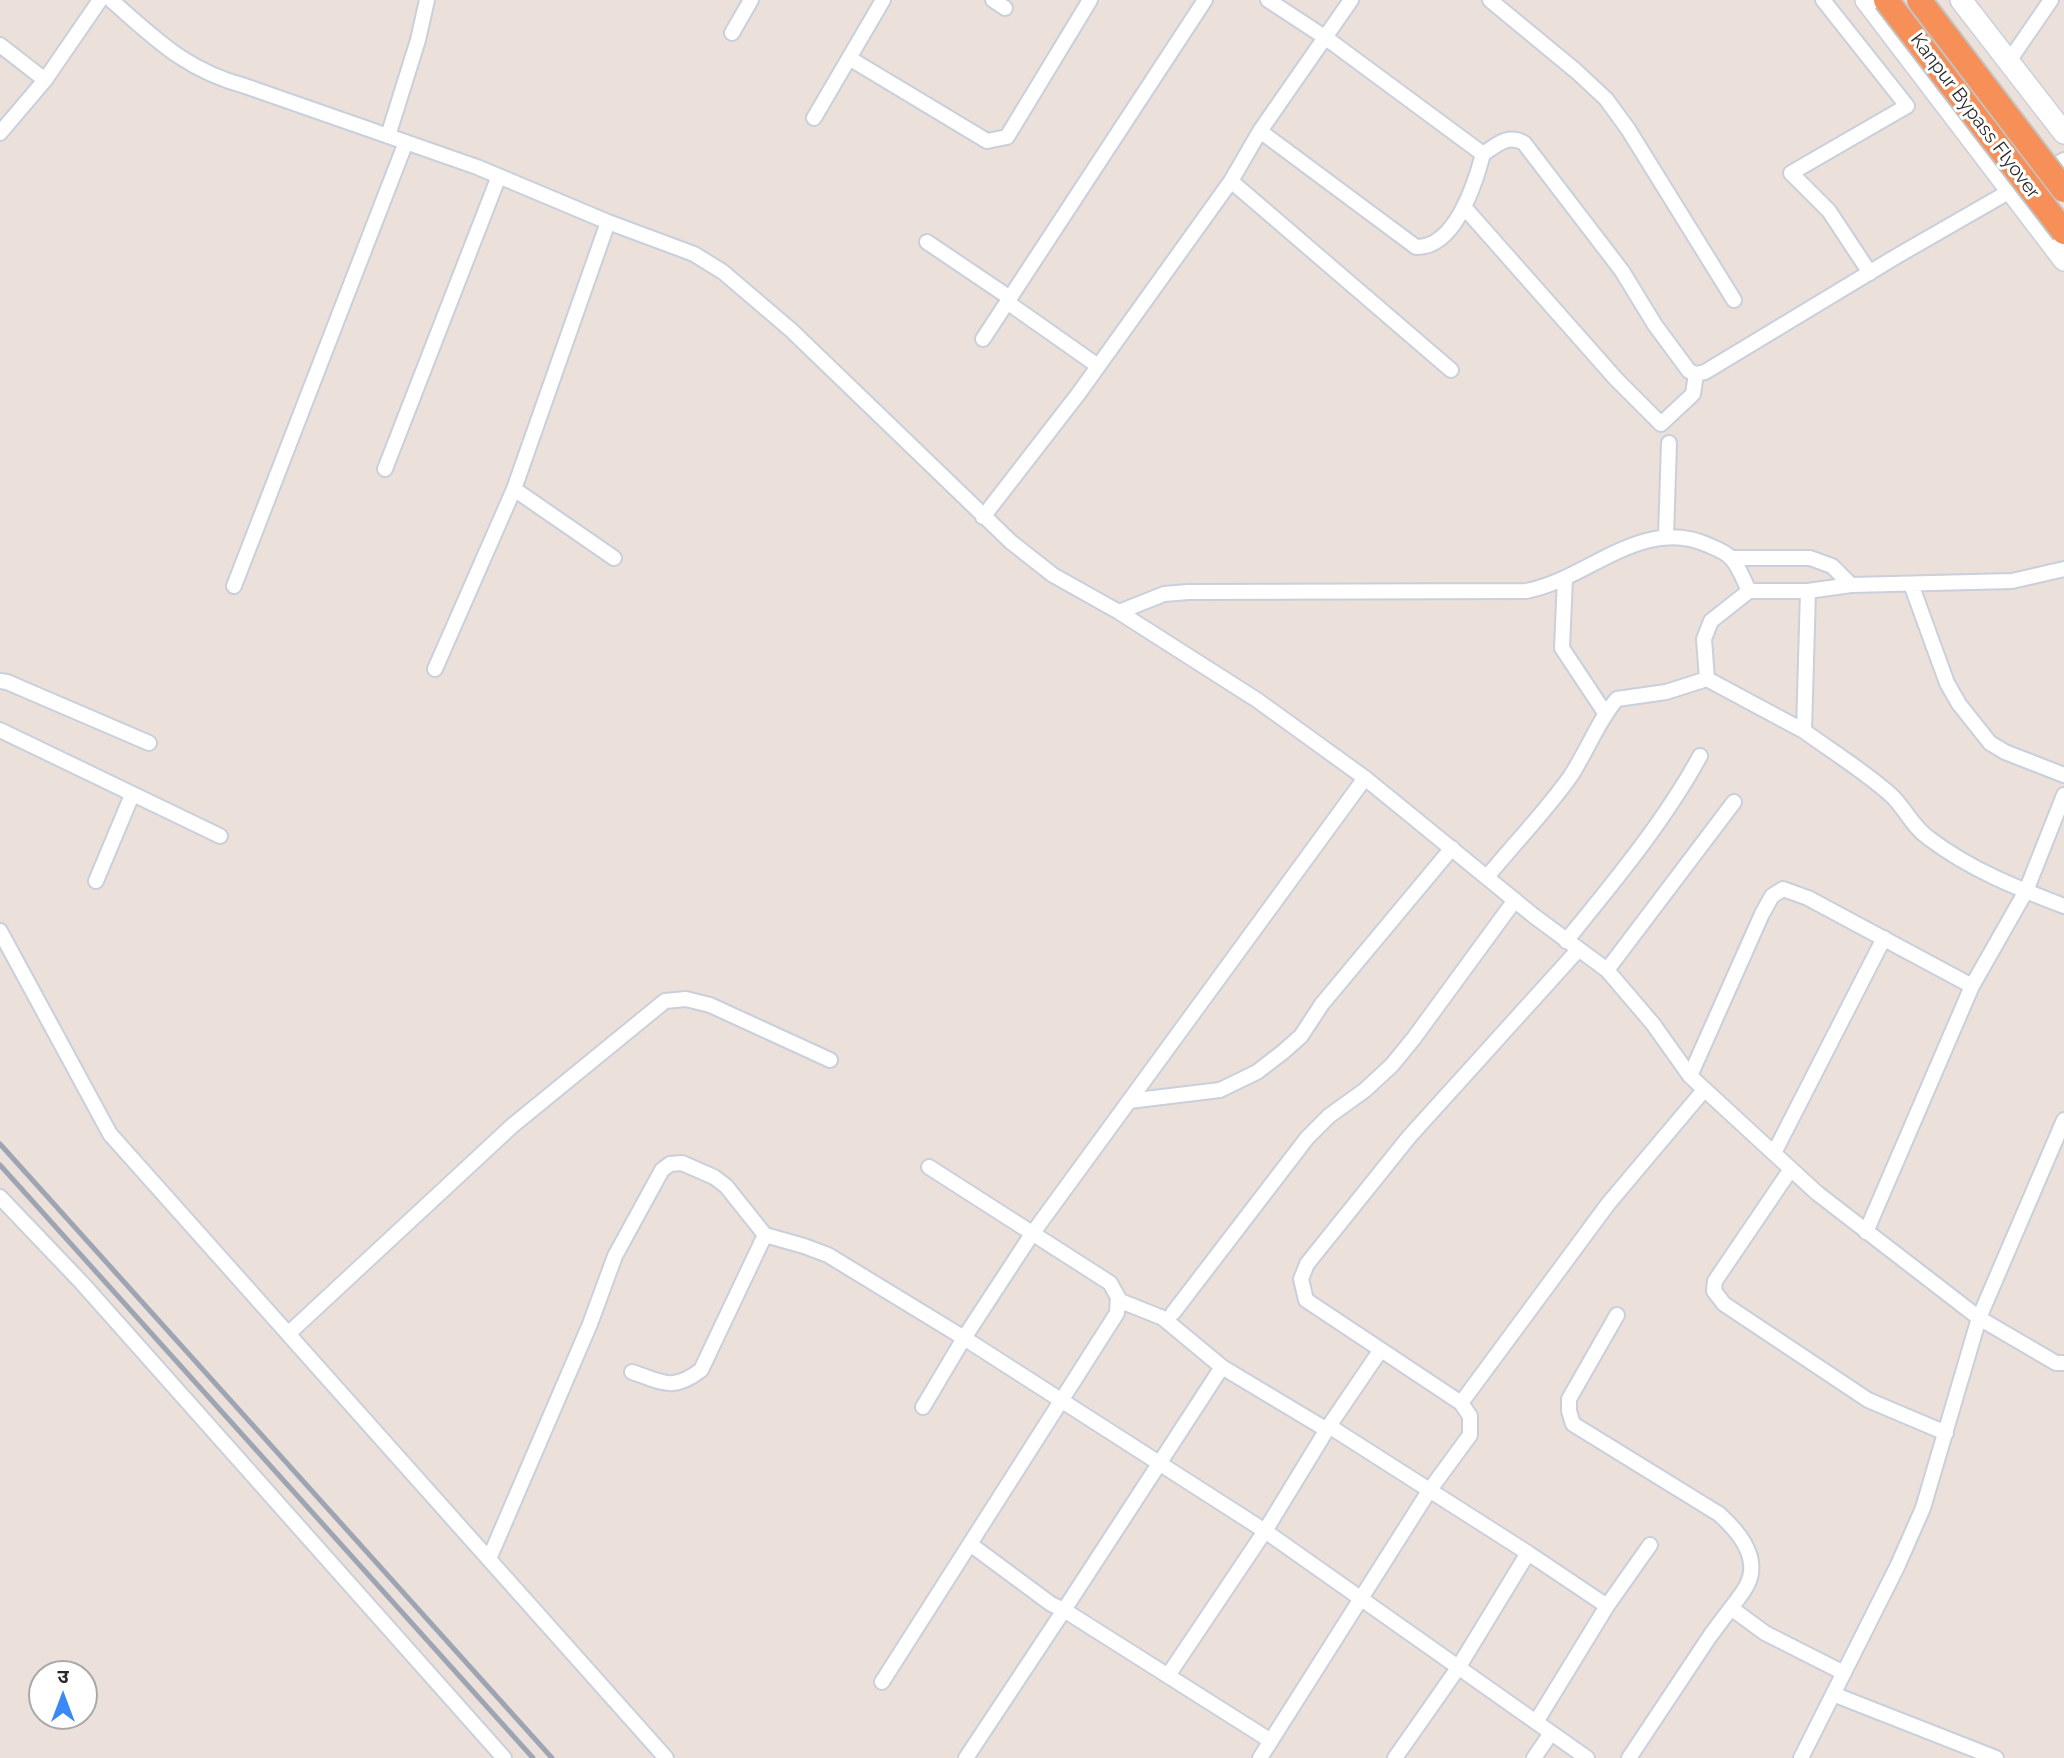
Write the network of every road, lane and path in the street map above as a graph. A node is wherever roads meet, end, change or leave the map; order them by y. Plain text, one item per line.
1 (100, 0) edge
2 (111, 0) edge
3 (426, 0) edge
4 (751, 0) edge
5 (883, 0) edge
6 (1090, 0) edge
7 (1205, 0) edge
8 (1268, 0) edge
9 (1351, 0) edge
10 (1490, 0) edge
11 (1823, 0) edge
12 (1866, 0) edge
13 (1886, 0) edge
14 (1919, 0) edge
15 (1961, 0) edge
16 (2051, 0) edge
17 (732, 33) dead end
18 (1326, 38) junction
19 (0, 45) edge
20 (849, 58) junction
21 (2008, 61) junction
22 (45, 80) junction
23 (814, 118) dead end
24 (1260, 131) junction
25 (0, 133) edge
26 (2064, 133) edge
27 (388, 136) junction
28 (406, 142) junction
29 (1483, 154) junction
30 (2064, 160) edge
31 (499, 176) junction
32 (1231, 181) junction
33 (2064, 190) edge
34 (2012, 192) junction
35 (1464, 207) junction
36 (608, 222) junction
37 (2064, 232) edge
38 (927, 242) dead end
39 (2064, 260) edge
40 (1870, 273) junction
41 (1009, 300) junction
42 (1734, 300) dead end
43 (983, 339) dead end
44 (1098, 366) junction
45 (1451, 370) dead end
46 (1696, 374) junction
47 (1669, 443) dead end
48 (385, 469) dead end
49 (514, 489) junction
50 (983, 517) junction
51 (1666, 536) junction
52 (614, 558) dead end
53 (1731, 558) junction
54 (2064, 569) edge
55 (1564, 578) junction
56 (1911, 584) junction
57 (1851, 585) junction
58 (234, 586) dead end
59 (1749, 591) junction
60 (1808, 591) junction
61 (1119, 612) junction
62 (435, 669) dead end
63 (1707, 679) junction
64 (0, 681) edge
65 (1605, 713) junction
66 (0, 730) edge
67 (1804, 731) junction
68 (149, 743) dead end
69 (1700, 756) dead end
70 (2064, 775) edge
71 (1365, 778) junction
72 (132, 794) junction
73 (2064, 795) edge
74 (1734, 802) dead end
75 (220, 836) dead end
76 (1452, 848) junction
77 (1487, 877) junction
78 (96, 881) dead end
79 (2026, 891) junction
80 (1515, 900) junction
81 (2064, 906) edge
82 (0, 931) edge
83 (1884, 938) junction
84 (1566, 940) junction
85 (1578, 950) junction
86 (1607, 970) junction
87 (1972, 986) junction
88 (830, 1060) dead end
89 (1690, 1076) junction
90 (1704, 1090) junction
91 (1129, 1101) junction
92 (2064, 1121) edge
93 (1774, 1153) junction
94 (929, 1167) dead end
95 (1791, 1169) junction
96 (0, 1196) edge
97 (1866, 1231) junction
98 (1032, 1234) junction
99 (765, 1235) junction
100 (1118, 1300) junction
101 (1173, 1313) dead end
102 (1617, 1315) dead end
103 (1979, 1318) junction
104 (288, 1334) junction
105 (964, 1338) junction
106 (1380, 1351) junction
107 (2064, 1363) edge
108 (1222, 1367) junction
109 (632, 1372) dead end
110 (1063, 1401) junction
111 (1461, 1402) junction
112 (923, 1407) dead end
113 (1328, 1428) junction
114 (1946, 1433) junction
115 (1160, 1464) junction
116 (1429, 1491) junction
117 (1265, 1531) junction
118 (970, 1545) junction
119 (1650, 1545) dead end
120 (1528, 1553) junction
121 (489, 1559) junction
122 (1361, 1601) junction
123 (1607, 1606) junction
124 (1731, 1608) junction
125 (1064, 1610) junction
126 (1458, 1668) junction
127 (1844, 1673) junction
128 (1169, 1674) junction
129 (882, 1682) dead end
130 (1833, 1693) junction
131 (1536, 1722) junction
132 (1551, 1733) junction
133 (1271, 1741) junction
134 (504, 1758) edge
135 (666, 1758) edge
136 (966, 1758) edge
137 (1260, 1758) edge
138 (1395, 1758) edge
139 (1534, 1758) edge
140 (1587, 1758) edge
141 (1629, 1758) edge
142 (1801, 1758) edge
143 (1996, 1758) edge

1 - 22 street
2 - 27 street
3 - 27 street
4 - 17 street
5 - 20 street
6 - 20 street
7 - 41 street
8 - 18 street
9 - 18 street
10 - 42 street
11 - 40 street
12 - 34 main road
13 - 37 highway, Kanpur Bypass Flyover, bridge
14 - 33 highway, Kanpur Bypass Flyover, bridge
15 - 21 main road
16 - 21 street
18 - 24 street
18 - 29 street
19 - 22 street
20 - 23 street
21 - 26 main road
22 - 25 street
24 - 32 street
24 - 35 street
27 - 28 street
28 - 31 street
28 - 58 street
29 - 35 street
29 - 46 street
30 - 34 street
31 - 36 street
31 - 48 street
32 - 44 street
32 - 45 street
34 - 39 main road
34 - 40 street
35 - 46 street
36 - 49 street
36 - 50 street
38 - 41 street
40 - 46 street
41 - 43 street
41 - 44 street
44 - 50 street
47 - 51 street
49 - 52 street
49 - 62 street
50 - 61 street
51 - 53 street
51 - 55 street
53 - 57 street
53 - 59 street
54 - 56 street
55 - 61 street
55 - 65 street
56 - 57 street
56 - 70 street
57 - 60 street
59 - 60 street
59 - 63 street
60 - 67 street
61 - 71 street
63 - 65 street
63 - 67 street
64 - 68 street
65 - 77 street
66 - 72 street
67 - 79 street
69 - 84 street
71 - 76 street
71 - 91 street
72 - 75 street
72 - 78 street
73 - 79 street
74 - 86 street
76 - 77 street
76 - 91 street
77 - 80 street
79 - 81 street
79 - 87 street
80 - 84 street
80 - 101 street
82 - 104 street
83 - 87 street
83 - 89 street
83 - 93 street
84 - 85 street
85 - 86 street
85 - 106 street
86 - 89 street
87 - 97 street
88 - 104 street
89 - 90 street
90 - 93 street
90 - 111 street
91 - 98 street
92 - 103 street
93 - 95 street
94 - 98 street
95 - 97 street
95 - 114 street
96 - 134 street
97 - 103 street
98 - 100 street
98 - 105 street
99 - 105 street
99 - 109 street
99 - 121 street
100 - 108 street
100 - 110 street
102 - 124 street
103 - 107 street
103 - 114 street
104 - 121 street
105 - 110 street
105 - 112 street
106 - 111 street
106 - 113 street
108 - 113 street
108 - 115 street
110 - 115 street
110 - 118 street
111 - 116 street
113 - 116 street
113 - 117 street
114 - 127 street
115 - 117 street
115 - 125 street
116 - 120 street
116 - 122 street
117 - 122 street
117 - 128 street
118 - 125 street
118 - 129 street
119 - 123 street
120 - 123 street
120 - 126 street
121 - 135 street
122 - 126 street
122 - 133 street
123 - 131 street
124 - 127 street
124 - 141 street
125 - 128 street
125 - 136 street
126 - 131 street
126 - 138 street
127 - 130 street
128 - 133 street
130 - 142 street
130 - 143 street
131 - 132 street
132 - 139 street
132 - 140 street
133 - 137 street

